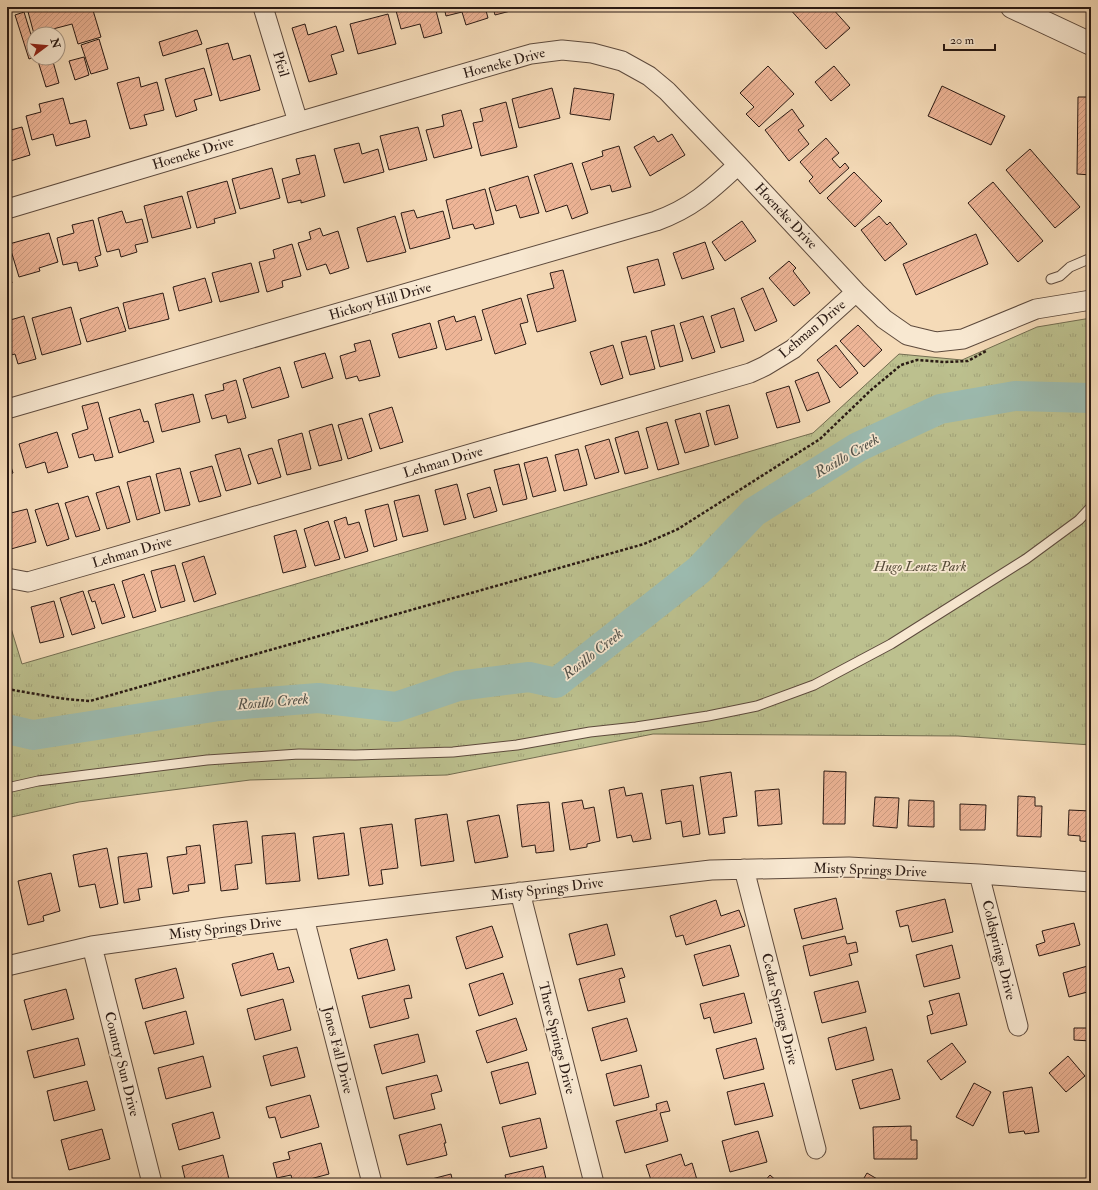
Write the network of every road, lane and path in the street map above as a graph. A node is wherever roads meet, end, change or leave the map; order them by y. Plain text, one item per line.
1 (264, 7) edge
2 (1012, 7) edge
3 (1091, 44) edge
4 (298, 122) junction
5 (738, 165) junction
6 (7, 209) edge
7 (1091, 258) edge
8 (1051, 279) dead end
9 (856, 292) junction
10 (1091, 300) edge
11 (987, 350) dead end
12 (7, 409) edge
13 (1091, 507) edge
14 (7, 578) edge
15 (7, 688) edge
16 (7, 788) edge
17 (744, 869) junction
18 (979, 874) junction
19 (1091, 882) edge
20 (520, 892) junction
21 (304, 918) junction
22 (92, 946) junction
23 (7, 966) edge
24 (1018, 1026) dead end
25 (816, 1149) dead end
26 (152, 1183) edge
27 (372, 1183) edge
28 (594, 1183) edge

1 - 4 street, Pfeil
2 - 3 street
4 - 5 street, Hoeneke Drive
4 - 6 street, Hoeneke Drive
5 - 9 street, Hoeneke Drive
5 - 12 street, Hickory Hill Drive
7 - 8 lane
9 - 10 street, Hoeneke Drive
9 - 14 street, Lehman Drive
11 - 15 path
13 - 16 lane
17 - 18 street, Misty Springs Drive
17 - 20 street, Misty Springs Drive
17 - 25 street, Cedar Springs Drive
18 - 19 street, Misty Springs Drive
18 - 24 street, Coldsprings Drive
20 - 21 street, Misty Springs Drive
20 - 28 street, Three Springs Drive
21 - 22 street, Misty Springs Drive
21 - 27 street, Jones Fall Drive
22 - 23 street, Misty Springs Drive
22 - 26 street, Country Sun Drive

